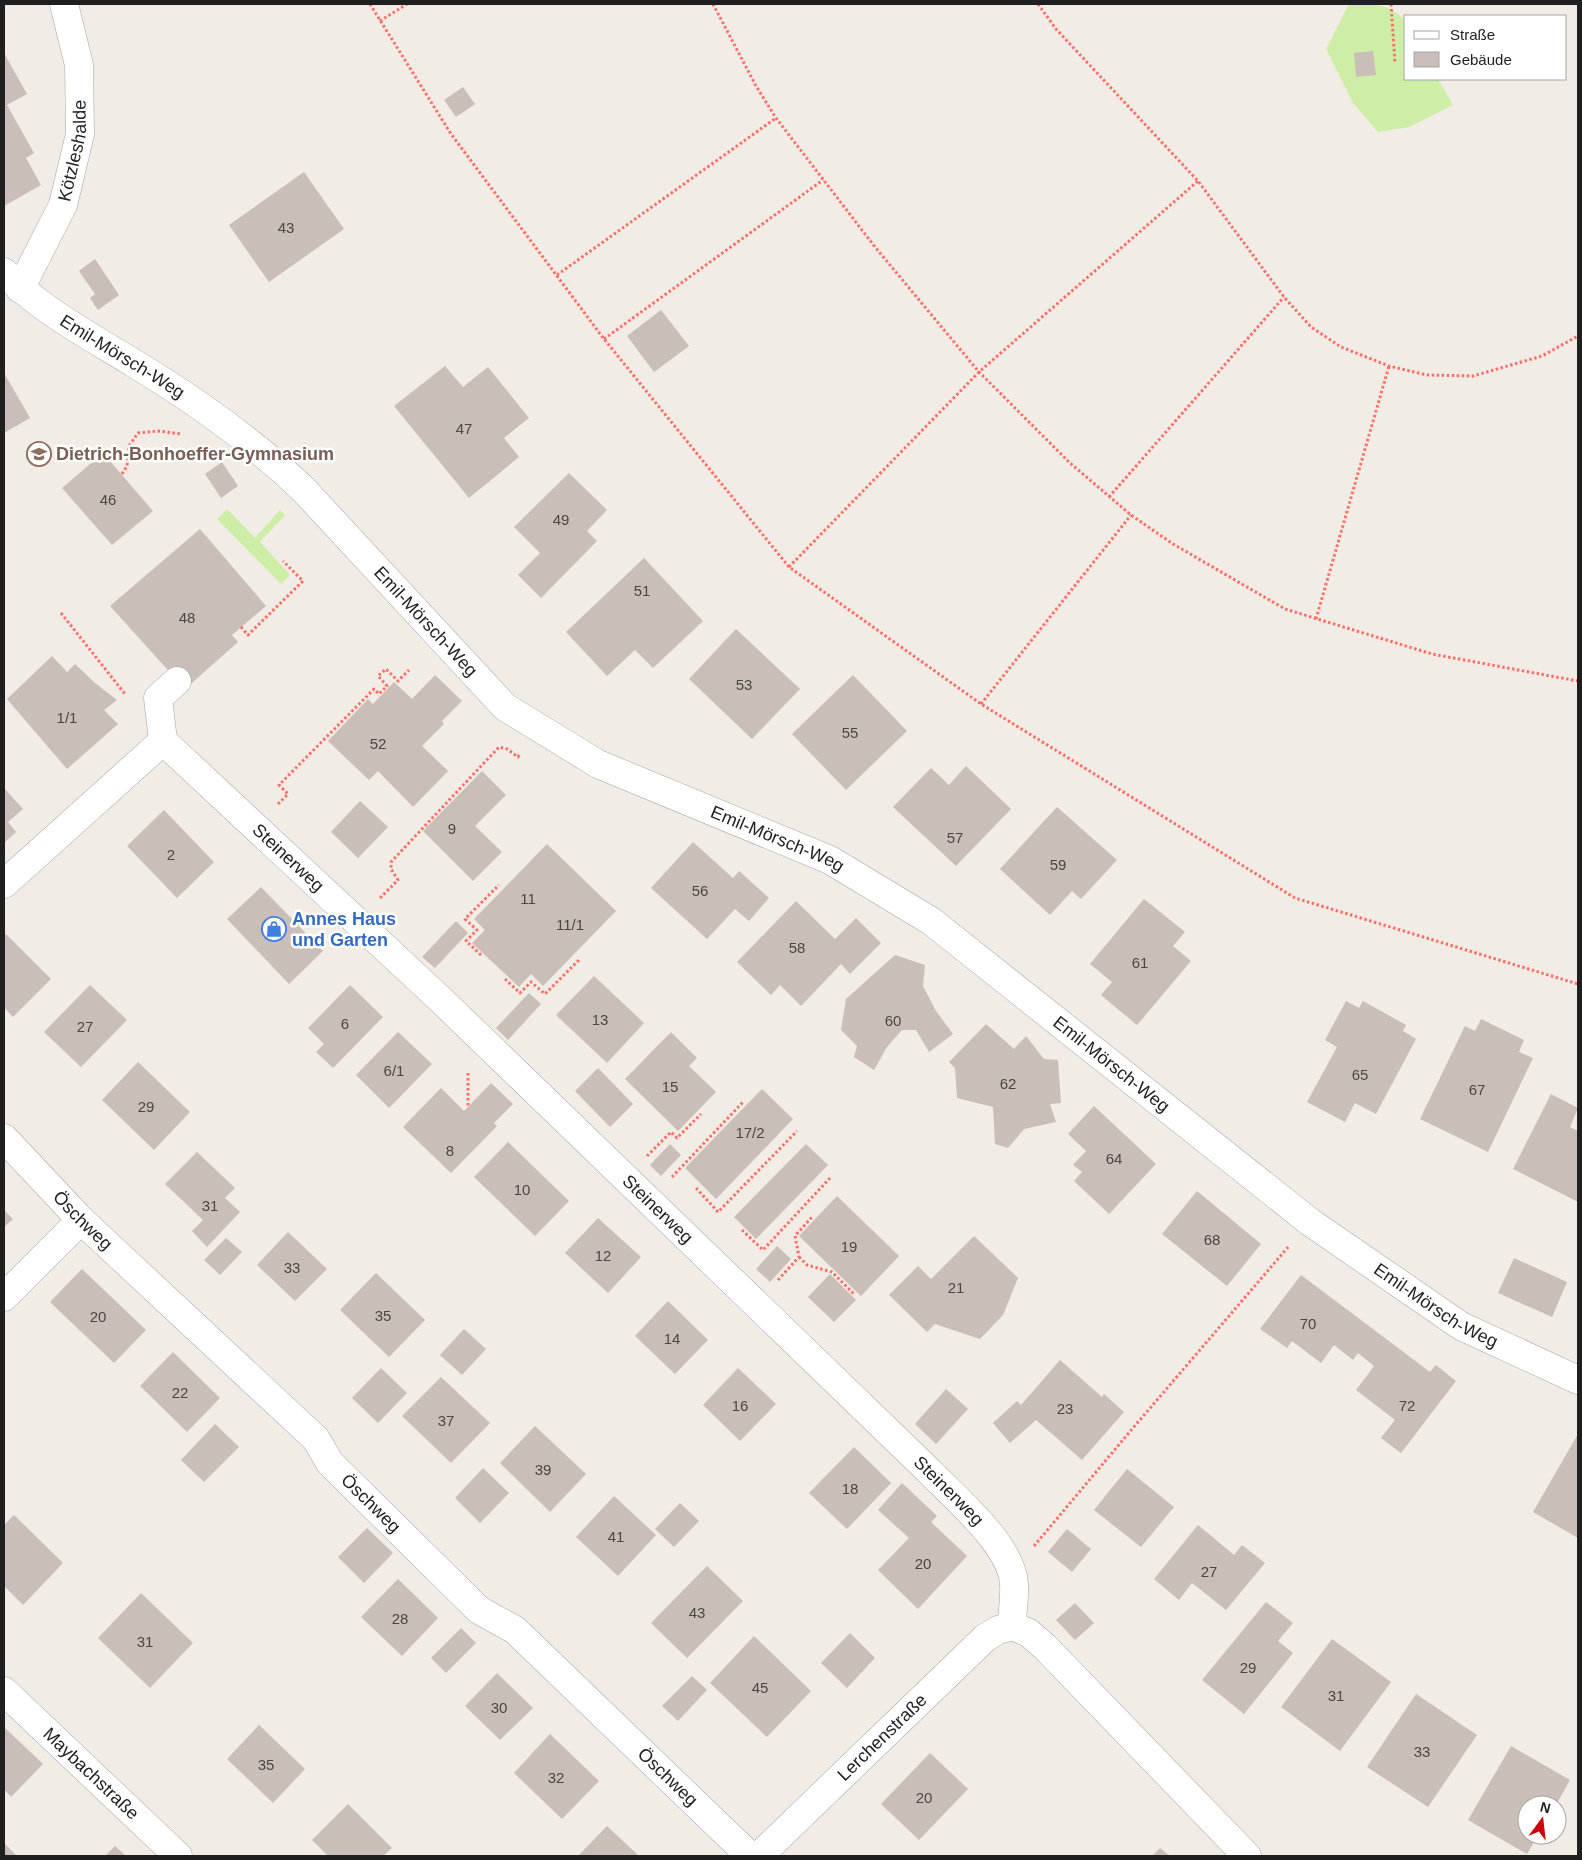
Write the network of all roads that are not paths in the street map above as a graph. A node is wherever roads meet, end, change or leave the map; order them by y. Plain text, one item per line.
1 (64, 4) edge
2 (12, 281) edge
3 (177, 680) dead end
4 (163, 741) junction
5 (4, 884) edge
6 (4, 1138) edge
7 (81, 1220) junction
8 (4, 1297) edge
9 (1578, 1380) edge
10 (1012, 1626) junction
11 (4, 1691) edge
12 (178, 1856) edge
13 (750, 1856) edge
14 (759, 1856) edge
15 (1247, 1856) edge

1 - 2 street, Kötzleshalde
2 - 9 street, Emil-Mörsch-Weg
3 - 4 street
4 - 5 street
4 - 10 street, Steinerweg
6 - 7 street, Öschweg
7 - 8 street
7 - 13 street, Öschweg
10 - 14 street, Lerchenstraße
10 - 15 street
11 - 12 street, Maybachstraße

